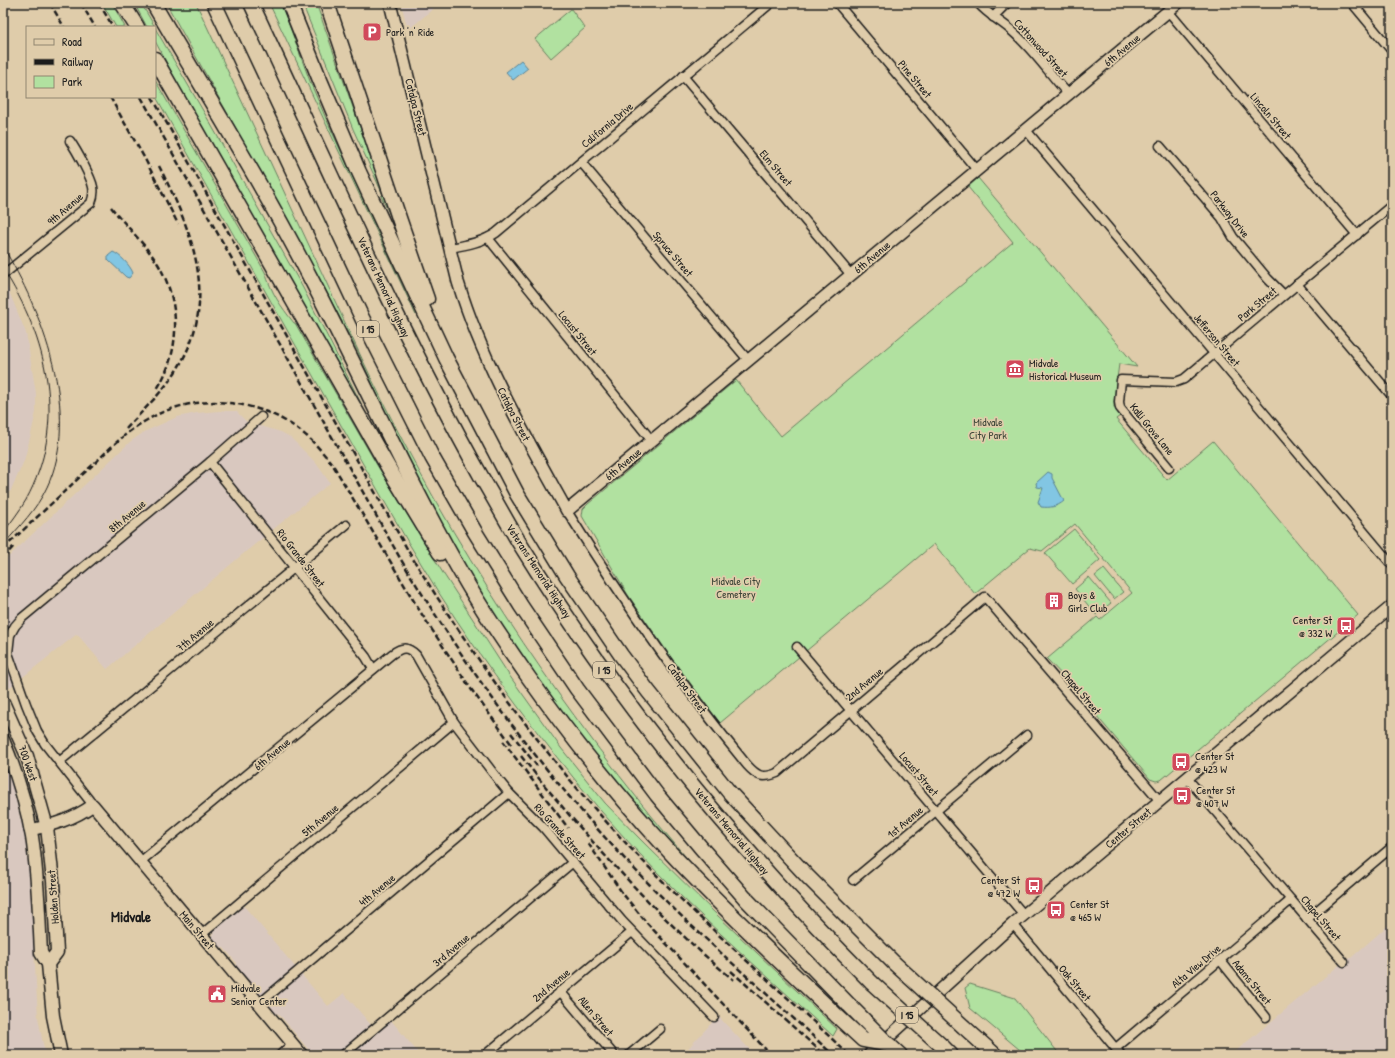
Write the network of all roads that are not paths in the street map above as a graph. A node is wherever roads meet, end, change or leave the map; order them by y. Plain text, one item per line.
1 (154, 3) edge
2 (214, 3) edge
3 (251, 3) edge
4 (289, 3) edge
5 (327, 3) edge
6 (390, 3) edge
7 (771, 3) edge
8 (837, 3) edge
9 (978, 3) edge
10 (1007, 3) edge
11 (1178, 3) edge
12 (1352, 3) edge
13 (124, 5) edge
14 (1168, 11) junction
15 (993, 17) junction
16 (136, 26) edge
17 (1392, 51) edge
18 (156, 61) edge
19 (683, 76) junction
20 (1068, 94) junction
21 (1026, 130) junction
22 (70, 141) dead end
23 (1160, 146) dead end
24 (581, 162) junction
25 (977, 170) junction
26 (1392, 205) edge
27 (1357, 235) junction
28 (488, 238) junction
29 (450, 248) junction
30 (852, 274) junction
31 (3, 275) edge
32 (1297, 284) junction
33 (1284, 295) junction
34 (1214, 354) junction
35 (748, 360) junction
36 (1121, 380) joint
37 (1392, 396) edge
38 (470, 405) junction
39 (261, 417) dead end
40 (652, 441) junction
41 (210, 462) junction
42 (1169, 468) dead end
43 (567, 511) junction
44 (346, 525) dead end
45 (1392, 565) edge
46 (294, 568) junction
47 (985, 597) joint
48 (1392, 606) edge
49 (10, 635) joint
50 (797, 647) dead end
51 (405, 648) joint
52 (373, 670) junction
53 (3, 702) edge
54 (547, 703) junction
55 (850, 710) junction
56 (454, 722) junction
57 (1027, 735) dead end
58 (3, 740) edge
59 (59, 762) junction
60 (754, 772) joint
61 (1188, 778) junction
62 (509, 793) junction
63 (1160, 801) junction
64 (93, 805) junction
65 (936, 811) junction
66 (47, 827) junction
67 (30, 830) junction
68 (1392, 847) edge
69 (140, 862) junction
70 (573, 862) junction
71 (853, 880) dead end
72 (1291, 900) junction
73 (1024, 915) junction
74 (1307, 919) junction
75 (1012, 924) junction
76 (632, 932) junction
77 (201, 934) junction
78 (1220, 960) junction
79 (1344, 962) dead end
80 (48, 964) junction
81 (560, 992) junction
82 (259, 1004) junction
83 (1266, 1017) dead end
84 (714, 1018) dead end
85 (660, 1029) dead end
86 (292, 1044) junction
87 (889, 1045) junction
88 (1116, 1048) junction
89 (947, 1051) edge
90 (61, 1055) edge
91 (280, 1055) edge
92 (302, 1055) edge
93 (343, 1055) edge
94 (485, 1055) edge
95 (614, 1055) edge
96 (629, 1055) edge
97 (868, 1055) edge
98 (900, 1055) edge
99 (995, 1055) edge
100 (1121, 1055) edge

1 - 54 highway
2 - 87 highway, I 15, bridge
3 - 89 highway, Veterans Memorial Highway / I 15, bridge
4 - 38 highway
5 - 38 highway
6 - 29 street, Catalpa Street
7 - 19 street, California Drive
8 - 25 street, Pine Street
9 - 15 street, Cottonwood Street
10 - 15 street
11 - 14 street, 6th Avenue
12 - 17 street
13 - 16 highway
14 - 20 street, 6th Avenue
14 - 27 street, Lincoln Street
15 - 20 street, Cottonwood Street
18 - 54 highway
19 - 24 street, California Drive
19 - 30 street, Elm Street
20 - 21 street, 6th Avenue
21 - 25 street, 6th Avenue
21 - 34 street, Jefferson Street
22 - 31 street, 9th Avenue
23 - 33 street, Parkway Drive
24 - 28 street, California Drive
24 - 35 street, Spruce Street
25 - 30 street, 6th Avenue
26 - 27 street, Park Street
27 - 32 street, Park Street
28 - 29 street, California Drive
28 - 40 street, Locust Street
29 - 43 street, Catalpa Street
30 - 35 street, 6th Avenue
32 - 33 street, Park Street
32 - 37 street
33 - 34 street, Park Street
34 - 36 street, Park Street
34 - 45 street, Jefferson Street
35 - 40 street, 6th Avenue
36 - 42 street, Kalli Grove Lane
38 - 99 highway, bridge
39 - 41 street, 8th Avenue
40 - 43 street, 6th Avenue
41 - 46 street, Rio Grande Street
41 - 49 street, 8th Avenue
43 - 60 street, Catalpa Street
44 - 46 street, 7th Avenue
46 - 52 street, Rio Grande Street
46 - 59 street, 7th Avenue
47 - 55 street, 2nd Avenue
47 - 63 street, Chapel Street
48 - 61 street, Center Street
49 - 59 street, Main Street
50 - 55 street, Locust Street
51 - 52 street, 6th Avenue
51 - 56 street, Rio Grande Street
52 - 69 street, 6th Avenue
53 - 66 main road, 700 West
54 - 87 highway, bridge
55 - 60 street, 2nd Avenue
55 - 65 street, Locust Street
56 - 62 street, Rio Grande Street
56 - 77 street, 5th Avenue
57 - 65 street, 1st Avenue
58 - 67 main road, 700 West
59 - 64 street, Main Street
61 - 63 street, Center Street
61 - 72 street, Chapel Street
62 - 70 street, Rio Grande Street
62 - 82 street, 4th Avenue
63 - 73 street, Center Street
64 - 66 street
64 - 69 street, Main Street
65 - 71 street, 1st Avenue
65 - 73 street, Locust Street
66 - 67 street
66 - 80 main road, Holden Street
67 - 80 main road, Holden Street
68 - 74 street
69 - 77 street, Main Street
70 - 76 street, Rio Grande Street
70 - 93 street, 3rd Avenue
72 - 74 street, Chapel Street
72 - 78 street, Alta View Drive
73 - 75 street, Center Street
74 - 79 street, Chapel Street
75 - 88 street, Oak Street
75 - 97 street, Center Street
76 - 81 street, 2nd Avenue
76 - 84 street, Rio Grande Street
77 - 82 street, Main Street
78 - 83 street, Adams Street
78 - 88 street, Alta View Drive
80 - 90 main road, Holden Street
81 - 94 street, 2nd Avenue
81 - 95 street, Allen Street
82 - 86 street, Main Street
85 - 96 street
86 - 91 street
86 - 92 street, Main Street
87 - 98 highway, I 15
88 - 100 street, Oak Street

